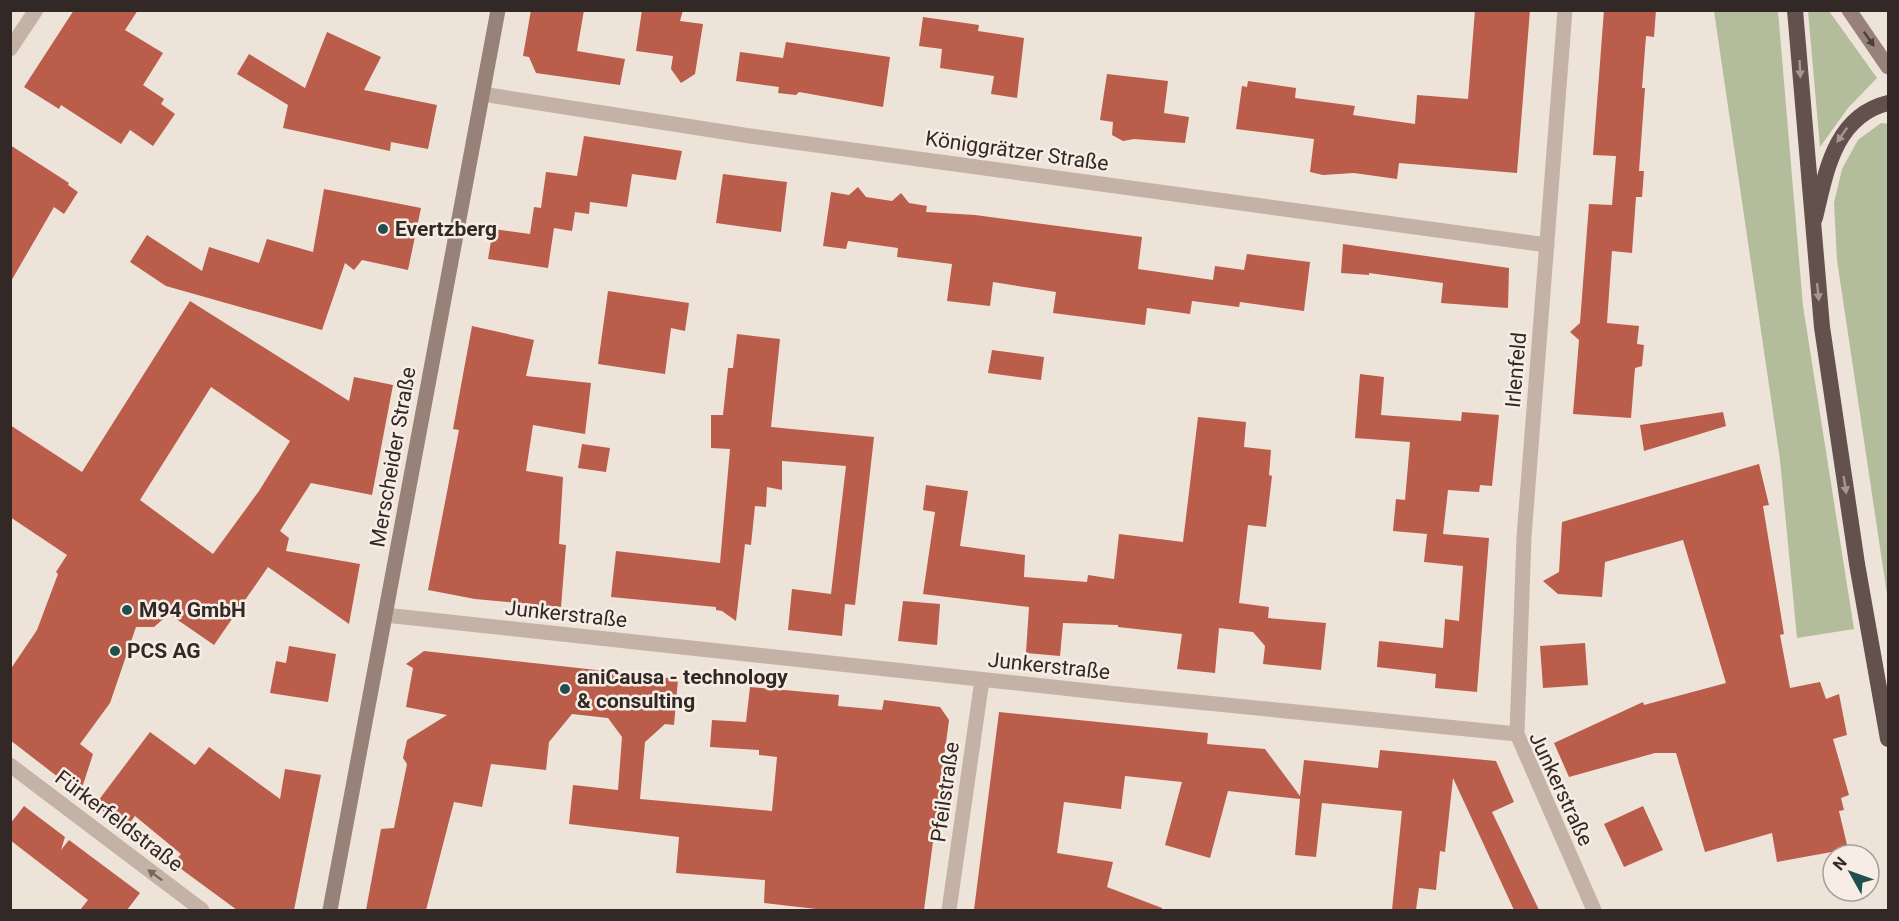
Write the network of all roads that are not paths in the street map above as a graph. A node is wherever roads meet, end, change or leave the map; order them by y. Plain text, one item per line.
1 (36, 10) edge
2 (498, 10) edge
3 (1565, 10) edge
4 (1795, 10) edge
5 (1849, 10) edge
6 (10, 49) edge
7 (1888, 67) edge
8 (482, 94) junction
9 (1888, 103) edge
10 (1812, 234) junction
11 (1547, 245) junction
12 (385, 615) junction
13 (982, 680) junction
14 (1517, 734) junction
15 (1888, 739) edge
16 (10, 765) edge
17 (202, 910) edge
18 (330, 910) edge
19 (950, 910) edge
20 (1594, 910) edge

1 - 6 street
2 - 8 main road, Merscheider Straße
3 - 11 street, Irlenfeld
4 -> 10 highway
5 -> 7 main road
8 - 11 street, Königgrätzer Straße
8 - 12 main road, Merscheider Straße
9 -> 10 highway
10 -> 15 highway
11 - 14 street, Irlenfeld
12 - 13 street, Junkerstraße
12 - 18 main road, Merscheider Straße
13 - 14 street, Junkerstraße
13 - 19 street, Pfeilstraße
14 - 20 street, Junkerstraße
17 -> 16 street, Fürkerfeldstraße

